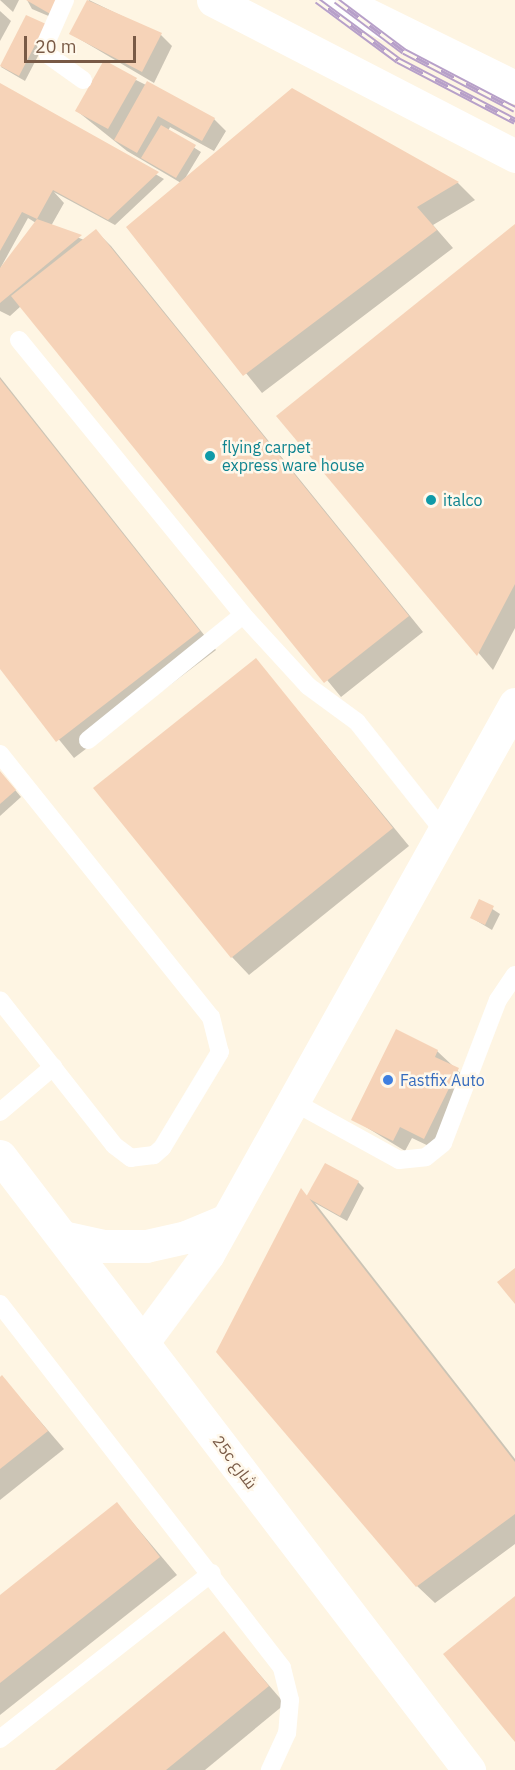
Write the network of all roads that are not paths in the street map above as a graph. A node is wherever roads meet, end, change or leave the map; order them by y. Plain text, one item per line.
1 (65, 0) edge
2 (213, 0) edge
3 (338, 0) edge
4 (83, 80) dead end
5 (515, 87) edge
6 (515, 156) edge
7 (19, 340) dead end
8 (243, 615) junction
9 (515, 704) edge
10 (88, 740) dead end
11 (0, 754) edge
12 (444, 833) junction
13 (515, 975) edge
14 (0, 1000) edge
15 (53, 1066) junction
16 (292, 1101) junction
17 (0, 1112) edge
18 (0, 1156) edge
19 (225, 1221) junction
20 (63, 1237) junction
21 (0, 1304) edge
22 (143, 1341) junction
23 (212, 1573) junction
24 (0, 1739) edge
25 (270, 1770) edge
26 (468, 1770) edge

1 - 4 lane
2 - 6 street
3 - 5 street
7 - 8 lane
8 - 10 lane
8 - 12 lane
9 - 12 street
11 - 15 lane
12 - 16 street
13 - 16 lane
14 - 15 lane
15 - 17 lane
16 - 19 street
18 - 20 street, 25c شارع
19 - 20 street
19 - 22 street
20 - 22 street, 25c شارع
21 - 23 lane
22 - 26 street, 25c شارع
23 - 24 lane
23 - 25 lane

